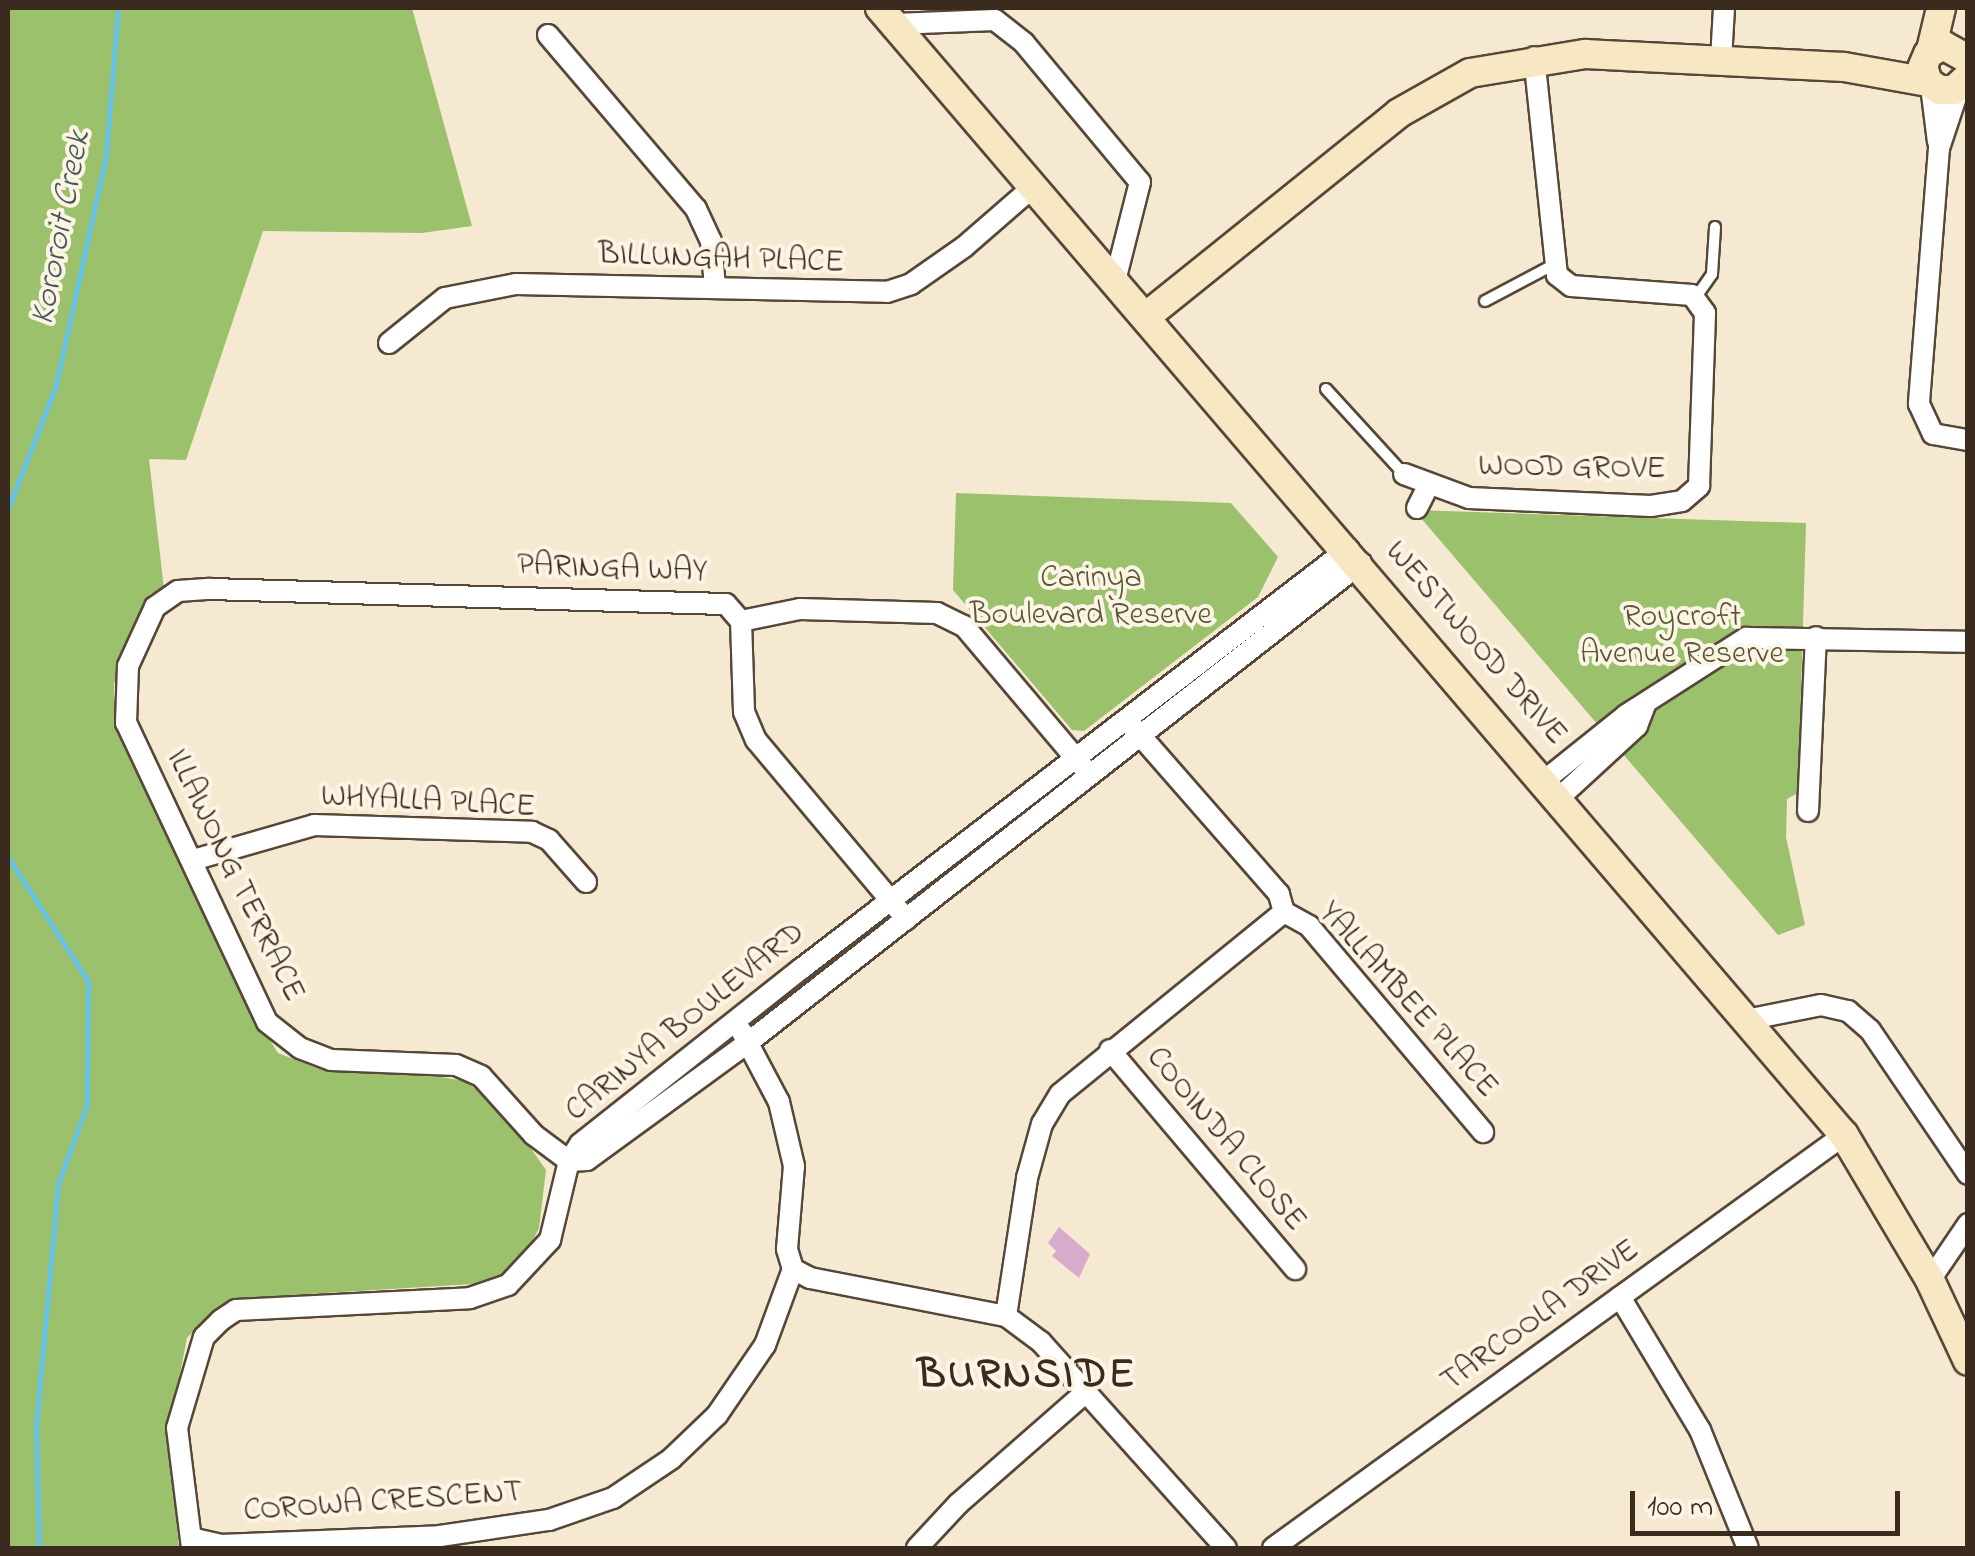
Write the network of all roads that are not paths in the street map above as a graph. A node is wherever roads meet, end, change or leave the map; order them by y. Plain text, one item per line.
1 (1724, 8) edge
2 (1940, 8) edge
3 (1957, 8) edge
4 (888, 16) edge
5 (548, 35) dead end
6 (1929, 52) junction
7 (1534, 57) junction
8 (1722, 60) junction
9 (1844, 67) junction
10 (1958, 72) edge
11 (1032, 187) junction
12 (1714, 227) dead end
13 (1553, 265) junction
14 (1116, 277) junction
15 (714, 287) junction
16 (1696, 298) junction
17 (1485, 301) dead end
18 (1155, 323) junction
19 (389, 343) dead end
20 (1326, 389) dead end
21 (1968, 440) edge
22 (1404, 474) joint
23 (1428, 486) junction
24 (1417, 508) dead end
25 (1354, 556) junction
26 (178, 591) joint
27 (741, 621) junction
28 (1816, 637) junction
29 (1968, 642) edge
30 (1133, 728) junction
31 (1083, 767) junction
32 (1553, 788) junction
33 (1808, 811) dead end
34 (986, 829) junction
35 (1002, 844) junction
36 (192, 860) junction
37 (586, 882) dead end
38 (892, 901) junction
39 (1284, 912) junction
40 (906, 919) junction
41 (828, 948) junction
42 (843, 966) junction
43 (801, 970) junction
44 (817, 986) junction
45 (1746, 1020) junction
46 (735, 1024) junction
47 (750, 1041) junction
48 (1110, 1050) junction
49 (650, 1101) junction
50 (1483, 1132) dead end
51 (1844, 1135) junction
52 (569, 1161) junction
53 (1968, 1174) edge
54 (1968, 1224) edge
55 (1294, 1269) dead end
56 (793, 1270) junction
57 (1930, 1280) junction
58 (1620, 1297) junction
59 (1006, 1316) junction
60 (1966, 1356) edge
61 (1087, 1391) junction
62 (440, 1542) edge
63 (193, 1544) edge
64 (917, 1548) edge
65 (1226, 1548) edge
66 (1273, 1548) edge
67 (1748, 1548) edge

1 - 8 street
2 - 6 street
3 - 10 street
4 - 11 street, WESTWOOD DRIVE
4 - 14 street
5 - 15 street
6 - 9 street
6 - 10 street
7 - 8 street
7 - 13 street
7 - 18 street
8 - 9 street
9 - 10 street
10 - 21 street
11 - 14 street, WESTWOOD DRIVE
11 - 15 street, BILLUNGAH PLACE
12 - 16 lane
13 - 16 street
13 - 17 lane
14 - 18 street, WESTWOOD DRIVE
15 - 19 street, BILLUNGAH PLACE
16 - 23 street, WOOD GROVE
18 - 25 street, WESTWOOD DRIVE
20 - 22 lane, WOOD GROVE
22 - 23 street, WOOD GROVE
23 - 24 street
25 - 30 street, CARINYA BOULEVARD
25 - 32 street, WESTWOOD DRIVE
26 - 27 street, PARINGA WAY
26 - 36 street, ILLAWONG TERRACE
27 - 31 street
27 - 38 street, PARINGA WAY
28 - 29 street
28 - 32 street
28 - 33 street
30 - 31 street, CARINYA BOULEVARD
30 - 39 street, YALLAMBEE PLACE
31 - 34 street, CARINYA BOULEVARD
31 - 35 street, CARINYA BOULEVARD
32 - 45 street, WESTWOOD DRIVE
34 - 35 lane
34 - 38 street, CARINYA BOULEVARD
35 - 40 street, CARINYA BOULEVARD
36 - 37 street, WHYALLA PLACE
36 - 52 street, ILLAWONG TERRACE
38 - 40 street, PARINGA WAY
38 - 41 street, CARINYA BOULEVARD
39 - 48 street
39 - 50 street, YALLAMBEE PLACE
40 - 42 street, CARINYA BOULEVARD
41 - 42 lane
41 - 43 street, CARINYA BOULEVARD
42 - 44 street, CARINYA BOULEVARD
43 - 44 lane
43 - 46 street, CARINYA BOULEVARD
44 - 47 street, CARINYA BOULEVARD
45 - 51 street, WESTWOOD DRIVE
45 - 53 street
46 - 47 street, COROWA CRESCENT
46 - 49 street, CARINYA BOULEVARD
47 - 49 street, CARINYA BOULEVARD
47 - 56 street, COROWA CRESCENT
48 - 55 street, COOINDA CLOSE
48 - 59 street
49 - 52 street, CARINYA BOULEVARD
51 - 57 street, WESTWOOD DRIVE
51 - 58 street, TARCOOLA DRIVE
52 - 63 street
54 - 57 street
56 - 59 street
56 - 62 street, COROWA CRESCENT
57 - 60 street, WESTWOOD DRIVE
58 - 66 street, TARCOOLA DRIVE
58 - 67 street
59 - 61 street
61 - 64 street
61 - 65 street
62 - 63 street, COROWA CRESCENT

